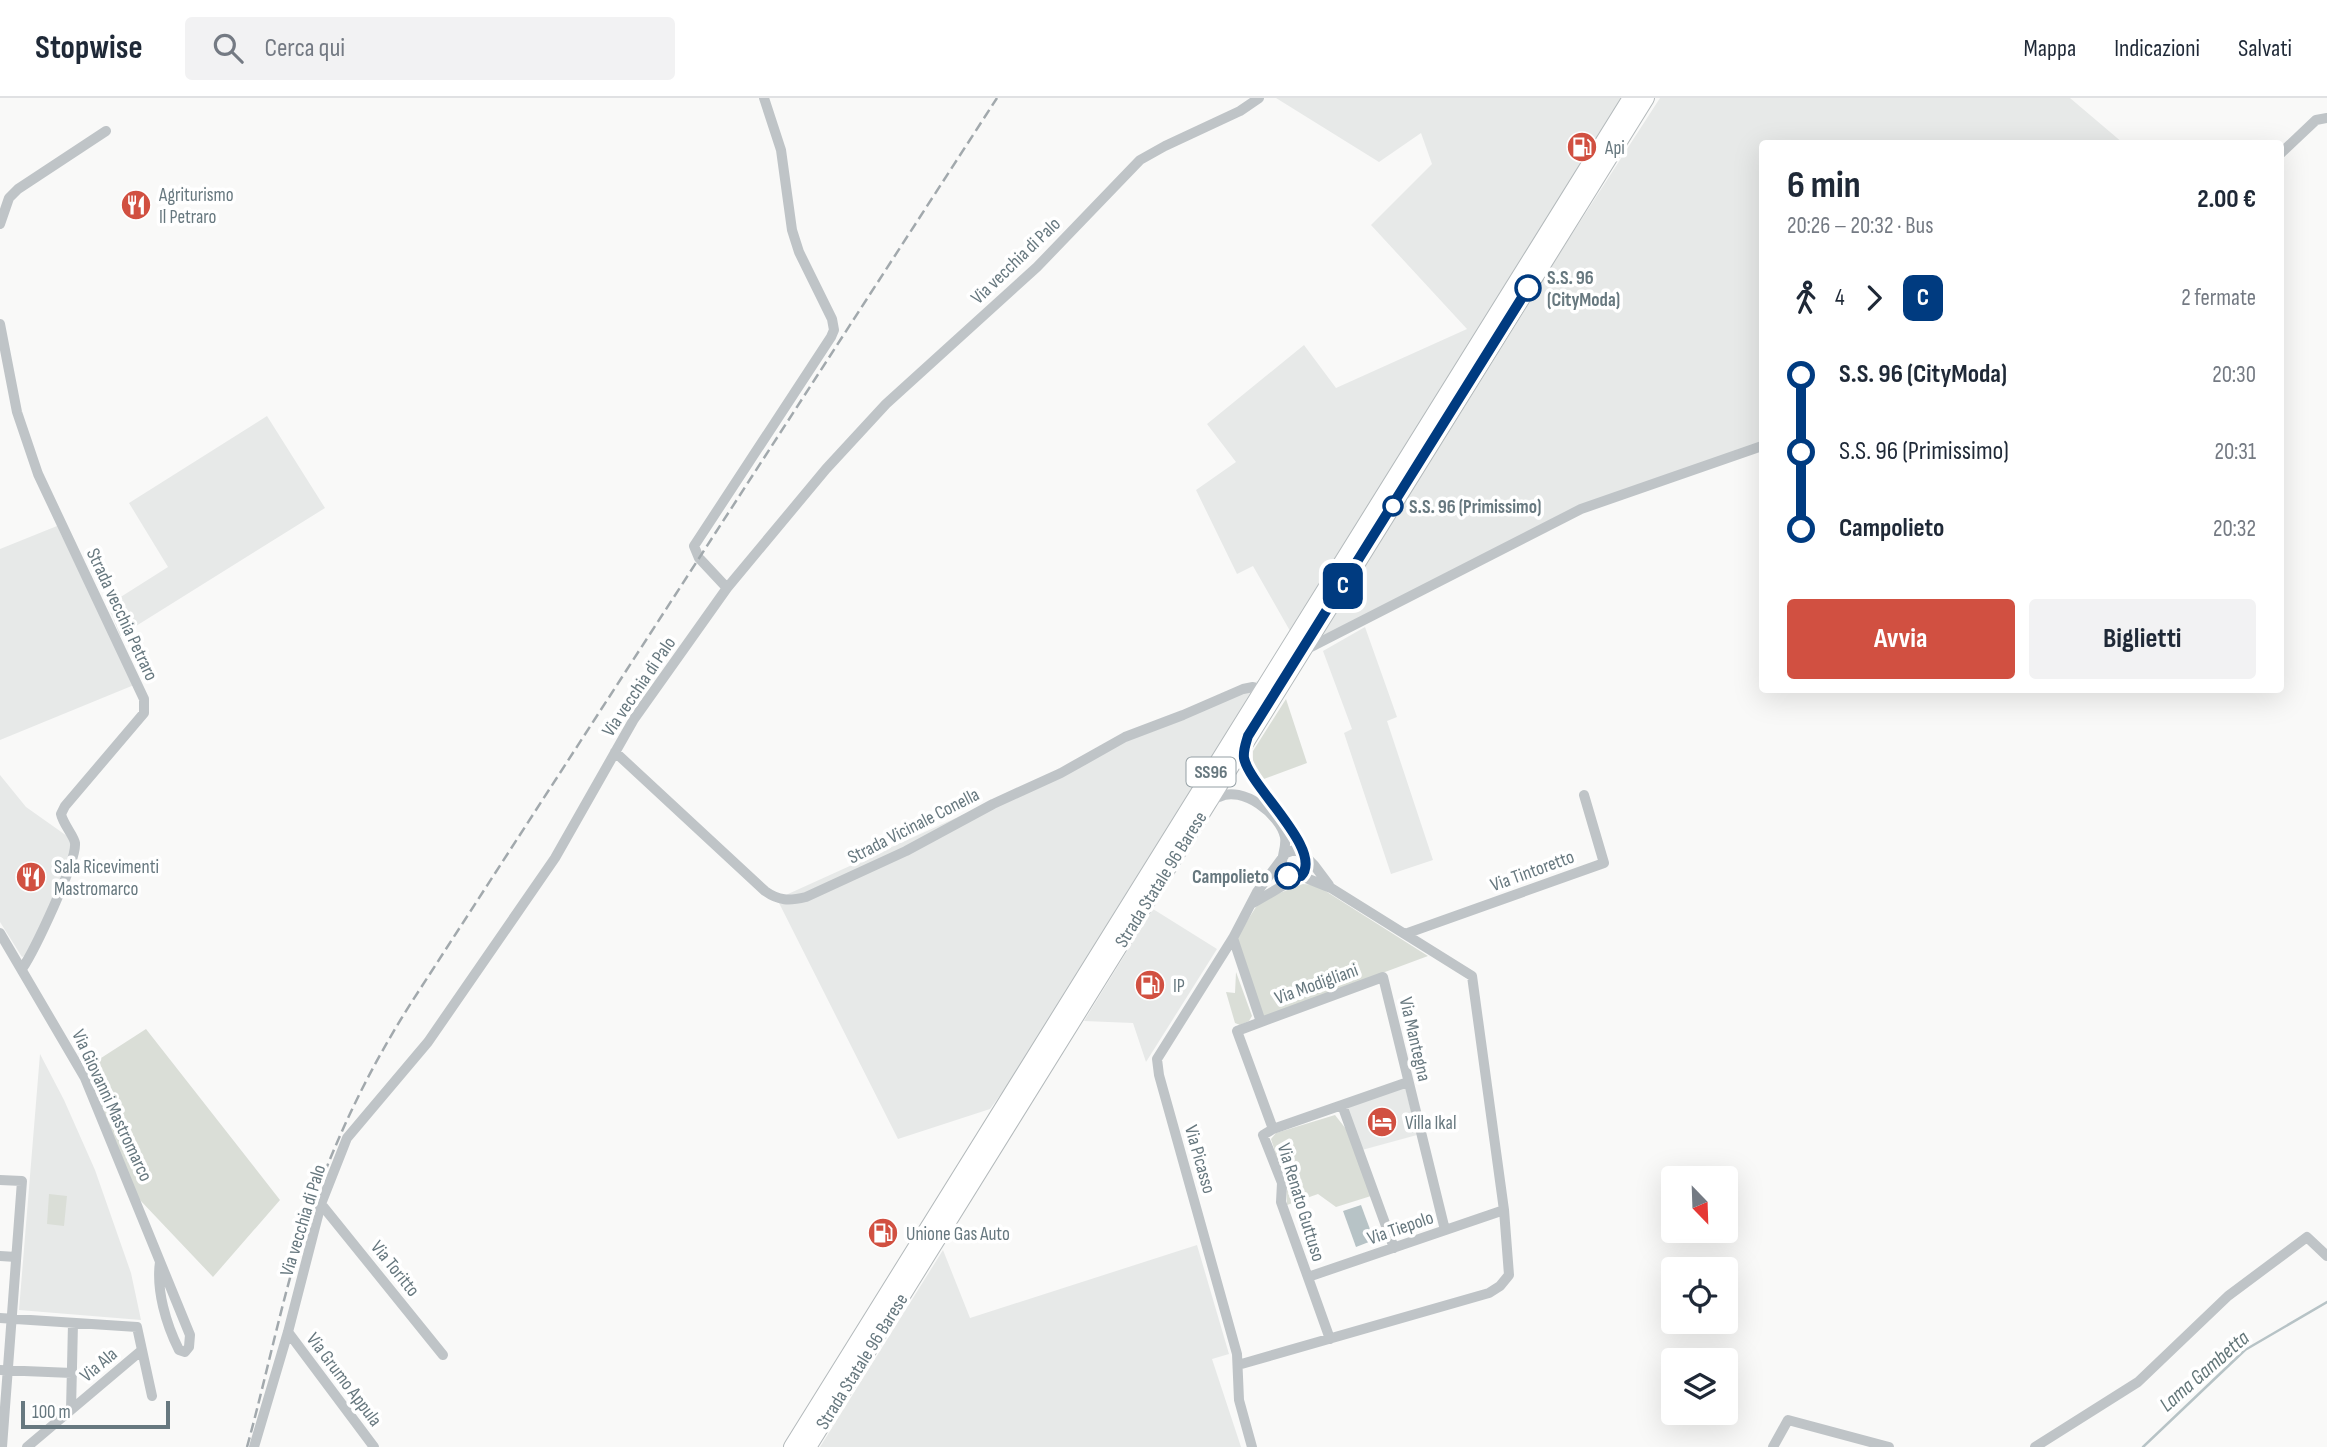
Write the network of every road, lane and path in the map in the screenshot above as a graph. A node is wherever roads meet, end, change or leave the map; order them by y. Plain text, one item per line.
1 (764, 98) edge
2 (1259, 98) edge
3 (1630, 98) edge
4 (1646, 98) edge
5 (2327, 118) edge
6 (106, 131) dead end
7 (2284, 149) edge
8 (5, 197) edge
9 (0, 224) edge
10 (0, 324) edge
11 (1759, 447) edge
12 (727, 588) junction
13 (1302, 652) junction
14 (1262, 691) junction
15 (1248, 736) junction
16 (615, 752) junction
17 (1584, 795) dead end
18 (1203, 811) junction
19 (1306, 856) junction
20 (1283, 857) junction
21 (1299, 876) junction
22 (1331, 888) junction
23 (1253, 903) junction
24 (0, 933) edge
25 (1405, 934) junction
26 (1233, 938) junction
27 (22, 970) junction
28 (1383, 977) joint
29 (1261, 1022) junction
30 (1408, 1082) junction
31 (1342, 1105) junction
32 (1273, 1129) junction
33 (0, 1180) edge
34 (321, 1203) junction
35 (1504, 1210) junction
36 (1445, 1230) junction
37 (1394, 1248) junction
38 (0, 1256) edge
39 (16, 1256) junction
40 (2327, 1256) edge
41 (160, 1262) junction
42 (1308, 1277) junction
43 (6, 1318) edge
44 (74, 1323) junction
45 (288, 1332) junction
46 (1330, 1339) junction
47 (142, 1350) junction
48 (443, 1355) dead end
49 (1238, 1365) junction
50 (4, 1371) edge
51 (72, 1374) junction
52 (152, 1396) dead end
53 (71, 1410) junction
54 (39, 1443) edge
55 (2, 1447) edge
56 (27, 1447) edge
57 (254, 1447) edge
58 (374, 1447) edge
59 (792, 1447) edge
60 (807, 1447) edge
61 (1252, 1447) edge
62 (1773, 1447) edge
63 (1889, 1447) edge
64 (2035, 1447) edge

1 - 12 street
2 - 12 street, Via vecchia di Palo
3 - 14 main road, Strada Statale 96 Barese / SS96
4 - 13 main road, Strada Statale 96 Barese / SS96
5 - 7 street
6 - 8 street
8 - 9 street
10 - 27 street, Strada vecchia Petraro
11 - 13 street
12 - 16 street, Via vecchia di Palo
13 - 15 main road, Strada Statale 96 Barese / SS96
14 - 16 street, Strada Vicinale Conella
14 - 59 main road, Strada Statale 96 Barese / SS96
15 - 18 main road, Strada Statale 96 Barese / SS96
15 - 19 street
16 - 34 street, Via vecchia di Palo
17 - 25 street, Via Tintoretto
18 - 20 street
18 - 60 main road, Strada Statale 96 Barese / SS96
19 - 20 street
19 - 21 street
19 - 22 street
20 - 21 street
20 - 23 street, Via Picasso
21 - 22 street
21 - 23 street
22 - 25 street
23 - 26 street, Via Picasso
24 - 27 street, Via Giovanni Mastromarco
25 - 35 street
26 - 29 street
26 - 49 street, Via Picasso
27 - 41 street, Via Giovanni Mastromarco
28 - 29 street, Via Modigliani
28 - 30 street, Via Mantegna
29 - 32 street, Via Renato Guttuso
30 - 31 street
30 - 36 street, Via Mantegna
31 - 32 street
31 - 37 street
32 - 42 street, Via Renato Guttuso
33 - 39 street
34 - 45 street, Via vecchia di Palo
34 - 48 street, Via Toritto
35 - 36 street, Via Tiepolo
35 - 46 street
36 - 37 street, Via Tiepolo
37 - 42 street, Via Tiepolo
38 - 39 street
39 - 43 street
40 - 64 street
41 - 41 street, Via Giovanni Mastromarco
42 - 46 street, Via Renato Guttuso
43 - 44 street
43 - 50 street
44 - 47 street, Via Ala
44 - 51 street
45 - 57 street, Via vecchia di Palo
45 - 58 street, Via Grumo Appula
46 - 49 street
47 - 52 street
47 - 53 street, Via Ala
49 - 61 street, Via Picasso
50 - 51 street
50 - 55 street
51 - 53 street
53 - 54 street, Via Ala
54 - 56 street, Via Ala
62 - 63 street

